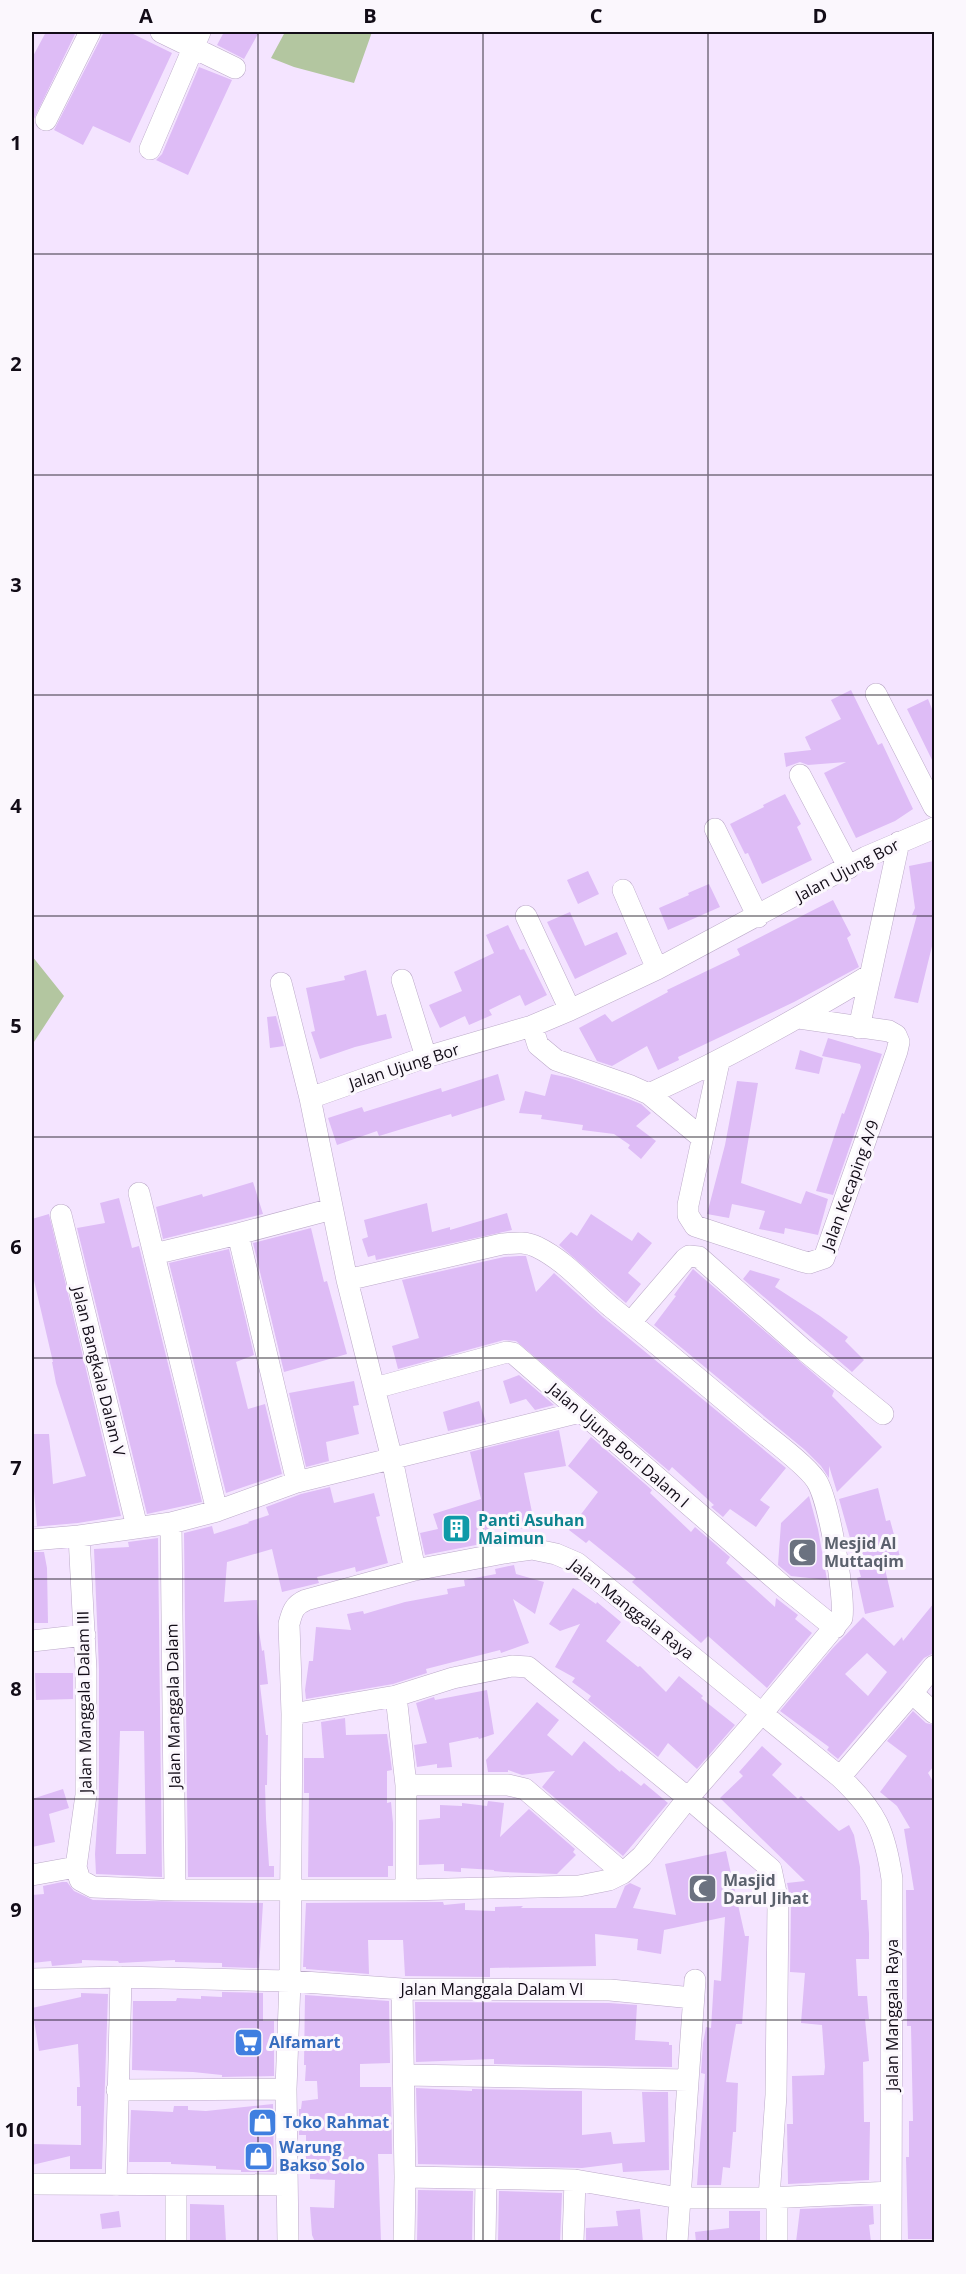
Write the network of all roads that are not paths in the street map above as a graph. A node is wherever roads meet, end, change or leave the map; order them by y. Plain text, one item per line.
1 (90, 32) edge
2 (161, 32) edge
3 (196, 39) edge
4 (236, 68) dead end
5 (46, 120) dead end
6 (150, 149) dead end
7 (876, 693) dead end
8 (800, 775) dead end
9 (934, 807) edge
10 (934, 828) edge
11 (716, 829) dead end
12 (899, 842) junction
13 (849, 868) junction
14 (623, 890) dead end
15 (526, 916) dead end
16 (758, 917) junction
17 (657, 969) junction
18 (870, 975) junction
19 (402, 980) dead end
20 (281, 983) dead end
21 (570, 1010) junction
22 (799, 1018) junction
23 (532, 1026) junction
24 (859, 1028) junction
25 (426, 1057) junction
26 (719, 1062) junction
27 (649, 1095) junction
28 (310, 1098) junction
29 (702, 1138) junction
30 (139, 1193) dead end
31 (332, 1209) junction
32 (61, 1215) dead end
33 (238, 1234) junction
34 (154, 1254) junction
35 (347, 1280) junction
36 (631, 1322) junction
37 (375, 1388) junction
38 (580, 1412) junction
39 (883, 1414) dead end
40 (392, 1458) junction
41 (297, 1482) junction
42 (217, 1512) junction
43 (171, 1522) junction
44 (137, 1527) junction
45 (79, 1536) junction
46 (32, 1540) edge
47 (415, 1570) junction
48 (835, 1628) junction
49 (85, 1635) junction
50 (32, 1641) edge
51 (934, 1666) edge
52 (912, 1693) junction
53 (396, 1695) junction
54 (763, 1712) junction
55 (934, 1713) edge
56 (292, 1714) junction
57 (840, 1777) junction
58 (406, 1785) junction
59 (688, 1798) junction
60 (76, 1867) junction
61 (623, 1873) junction
62 (32, 1875) edge
63 (290, 1889) junction
64 (175, 1890) junction
65 (406, 1890) junction
66 (121, 1977) junction
67 (32, 1979) edge
68 (290, 1982) junction
69 (402, 1989) junction
70 (404, 2075) junction
71 (688, 2080) junction
72 (286, 2089) junction
73 (117, 2090) junction
74 (405, 2177) junction
75 (486, 2179) junction
76 (575, 2180) junction
77 (32, 2184) edge
78 (116, 2185) junction
79 (287, 2185) junction
80 (176, 2186) junction
81 (891, 2192) junction
82 (773, 2197) junction
83 (679, 2198) junction
84 (176, 2242) edge
85 (288, 2242) edge
86 (404, 2242) edge
87 (485, 2242) edge
88 (573, 2242) edge
89 (677, 2242) edge
90 (777, 2242) edge
91 (891, 2242) edge

1 - 5 street
2 - 3 street
3 - 4 street
3 - 6 street
7 - 9 street
8 - 13 street
10 - 12 street, Jalan Ujung Bor
11 - 16 street
12 - 13 street, Jalan Ujung Bor
12 - 18 street
13 - 16 street, Jalan Ujung Bor
14 - 17 street
15 - 21 street
16 - 17 street, Jalan Ujung Bor
17 - 21 street, Jalan Ujung Bor
18 - 22 street
18 - 24 street
19 - 25 street
20 - 28 street
21 - 23 street, Jalan Ujung Bor
22 - 24 street, Jalan Kecaping A/9
22 - 26 street
23 - 25 street, Jalan Ujung Bor
23 - 27 street
24 - 29 street, Jalan Kecaping A/9
25 - 28 street, Jalan Ujung Bor
26 - 27 street
26 - 29 street, Jalan Kecaping A/9
27 - 29 street
28 - 31 street
30 - 34 street
31 - 33 street
31 - 35 street
32 - 44 street, Jalan Bangkala Dalam V
33 - 34 street
33 - 41 street
34 - 42 street
35 - 36 street
35 - 37 street
36 - 39 street
36 - 48 street
37 - 38 street, Jalan Ujung Bori Dalam I
37 - 40 street
38 - 40 street
38 - 48 street, Jalan Ujung Bori Dalam I
40 - 41 street
40 - 47 street
41 - 42 street
42 - 43 street
43 - 44 street
43 - 64 street, Jalan Manggala Dalam
44 - 45 street
45 - 46 street
45 - 49 street, Jalan Manggala Dalam III
47 - 54 street, Jalan Manggala Raya
47 - 56 street, Jalan Manggala Raya
48 - 54 street
49 - 50 street
49 - 60 street, Jalan Manggala Dalam III
51 - 52 street
52 - 55 street
52 - 57 street
53 - 56 street
53 - 58 street
53 - 59 street
54 - 57 street, Jalan Manggala Raya
54 - 59 street
56 - 63 street, Jalan Manggala Raya
57 - 81 street, Jalan Manggala Raya
58 - 61 street
58 - 65 street
59 - 61 street
59 - 82 street
60 - 62 street
60 - 64 street
61 - 65 street
63 - 64 street
63 - 65 street
63 - 68 street, Jalan Manggala Raya
66 - 67 street, Jalan Manggala Dalam VI
66 - 68 street, Jalan Manggala Dalam VI
66 - 73 street
68 - 69 street, Jalan Manggala Dalam VI
68 - 72 street, Jalan Manggala Raya
69 - 70 street
69 - 71 street, Jalan Manggala Dalam VI
70 - 71 street
70 - 74 street
71 - 83 street
72 - 73 street
72 - 79 street, Jalan Manggala Raya
73 - 78 street
74 - 75 street
74 - 86 street
75 - 76 street
75 - 87 street
76 - 83 street
76 - 88 street
77 - 78 street
78 - 80 street
79 - 80 street
79 - 85 street, Jalan Manggala Raya
80 - 84 street
81 - 82 street
81 - 91 street, Jalan Manggala Raya
82 - 83 street
82 - 90 street
83 - 89 street

